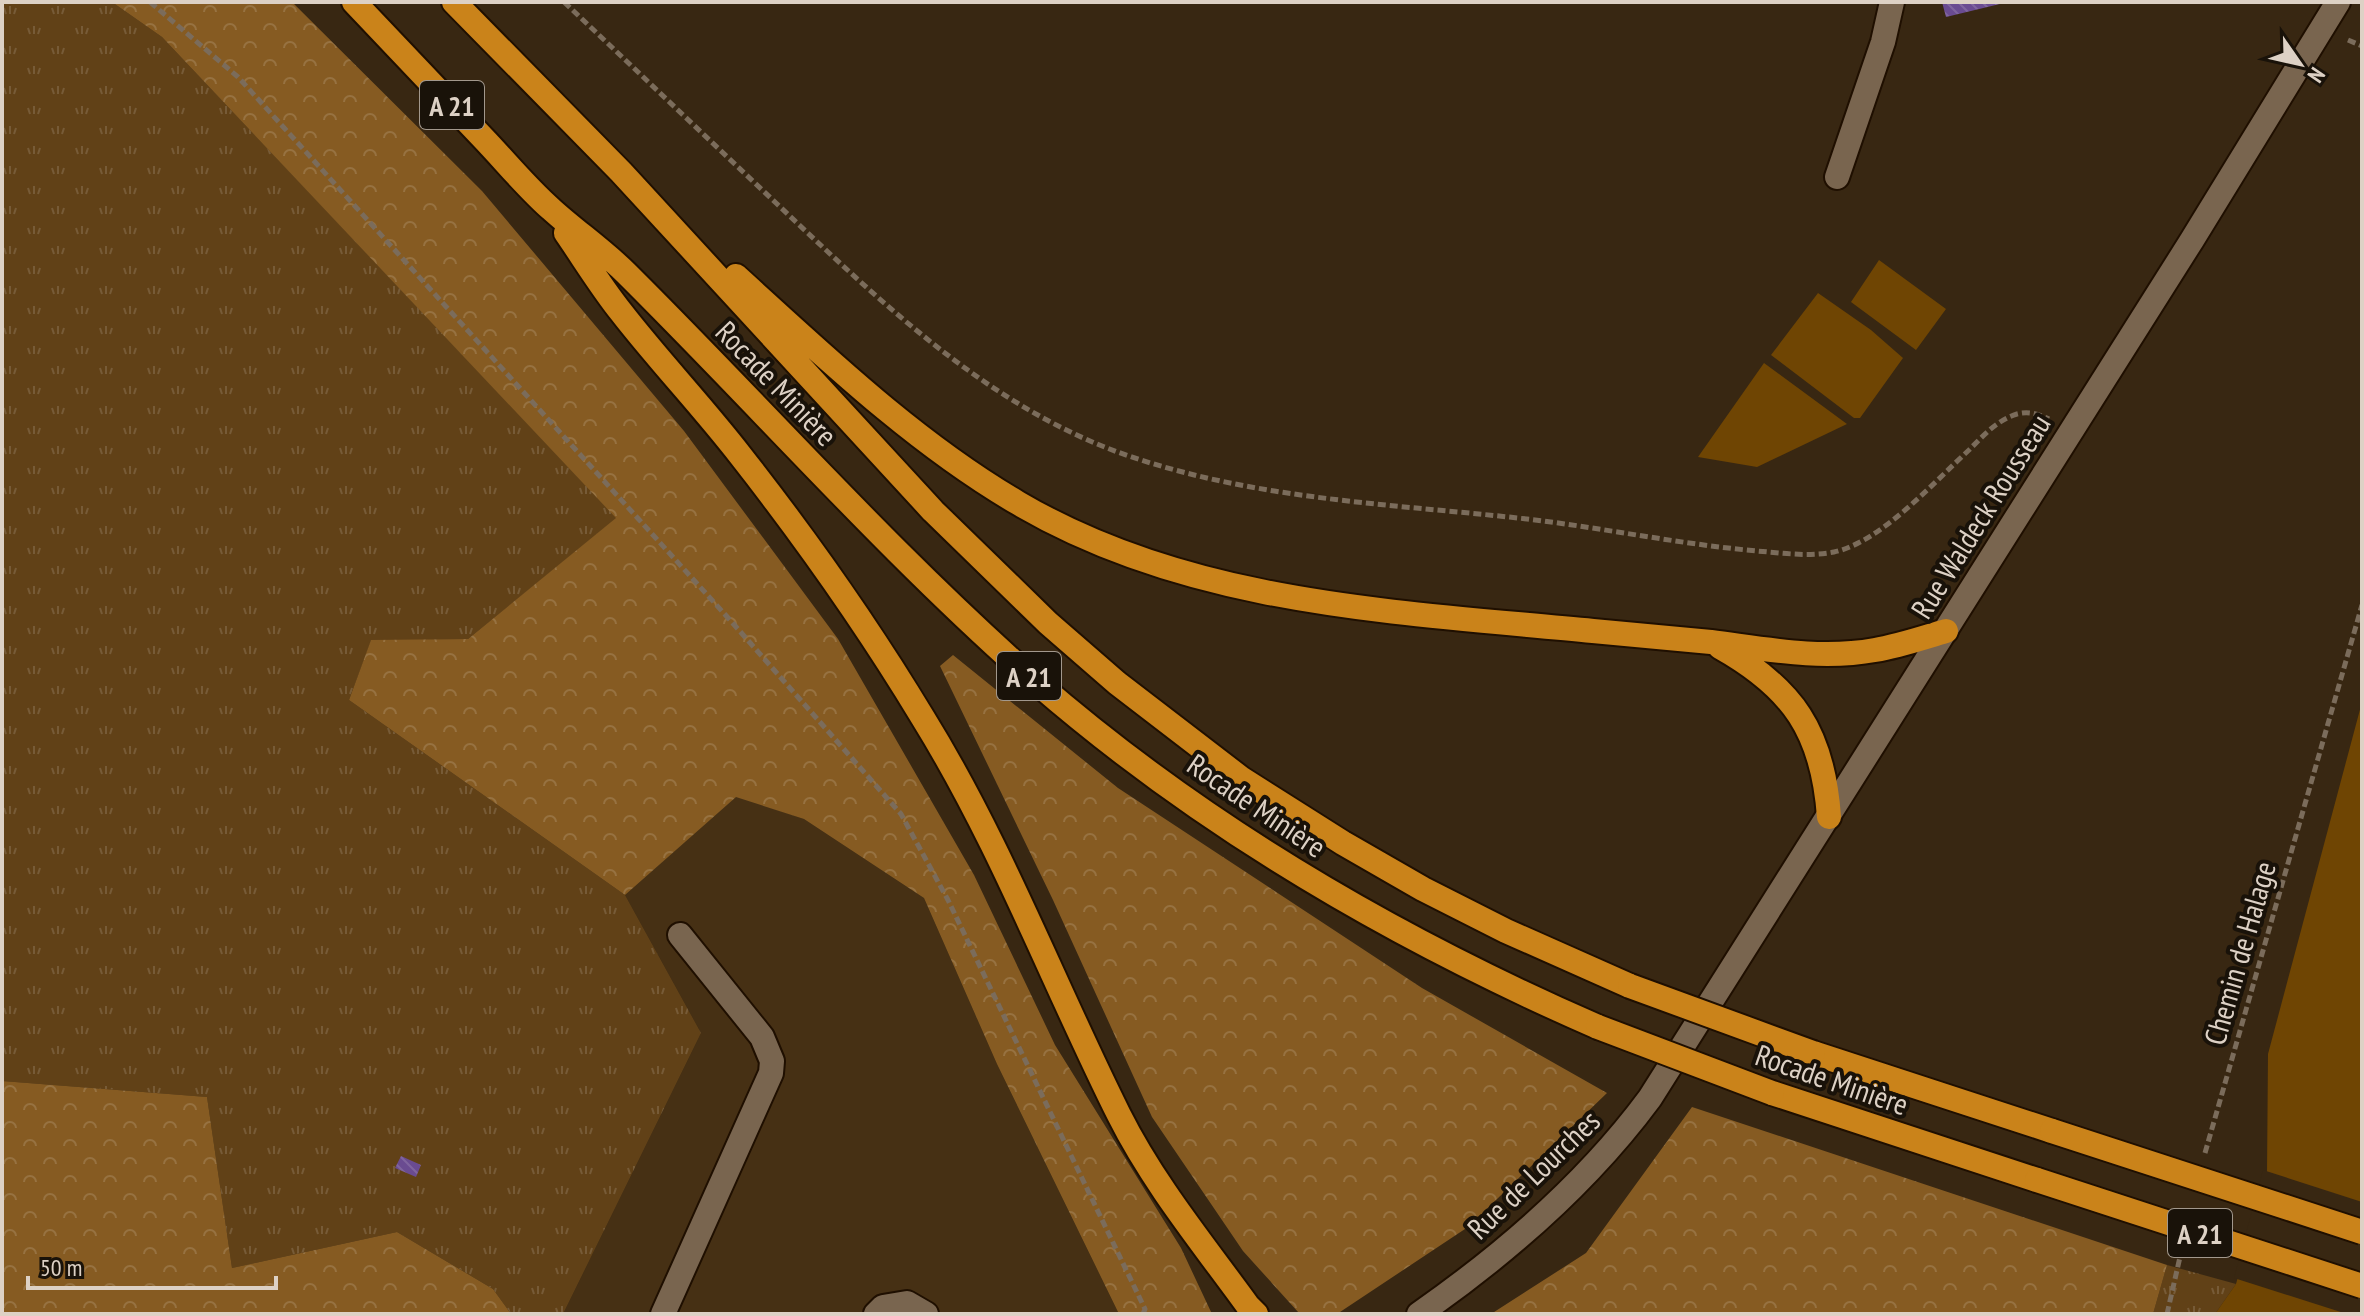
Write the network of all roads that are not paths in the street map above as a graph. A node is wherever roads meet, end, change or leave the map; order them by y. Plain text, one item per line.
1 (354, 2) edge
2 (454, 2) edge
3 (1892, 2) edge
4 (2338, 2) edge
5 (621, 172) junction
6 (1837, 177) dead end
7 (549, 208) junction
8 (1946, 631) junction
9 (1711, 642) junction
10 (1829, 817) junction
11 (680, 935) dead end
12 (1674, 1063) joint
13 (2362, 1232) edge
14 (2362, 1286) edge
15 (1252, 1311) edge
16 (663, 1314) edge
17 (876, 1314) edge
18 (926, 1314) edge
19 (1419, 1314) edge

1 - 7 highway, Rocade Minière / A 21
2 - 5 highway, Rocade Minière / A 21
3 - 6 street
4 - 8 street, Rue Waldeck Rousseau
5 - 9 highway
5 - 13 highway, Rocade Minière / A 21, bridge
7 - 14 highway, Rocade Minière / A 21, bridge
7 - 15 highway
8 - 9 highway
8 - 10 street, Rue Waldeck Rousseau
9 - 10 highway
10 - 12 street, Rue Waldeck Rousseau
11 - 16 street
12 - 19 street, Rue de Lourches
17 - 18 street

